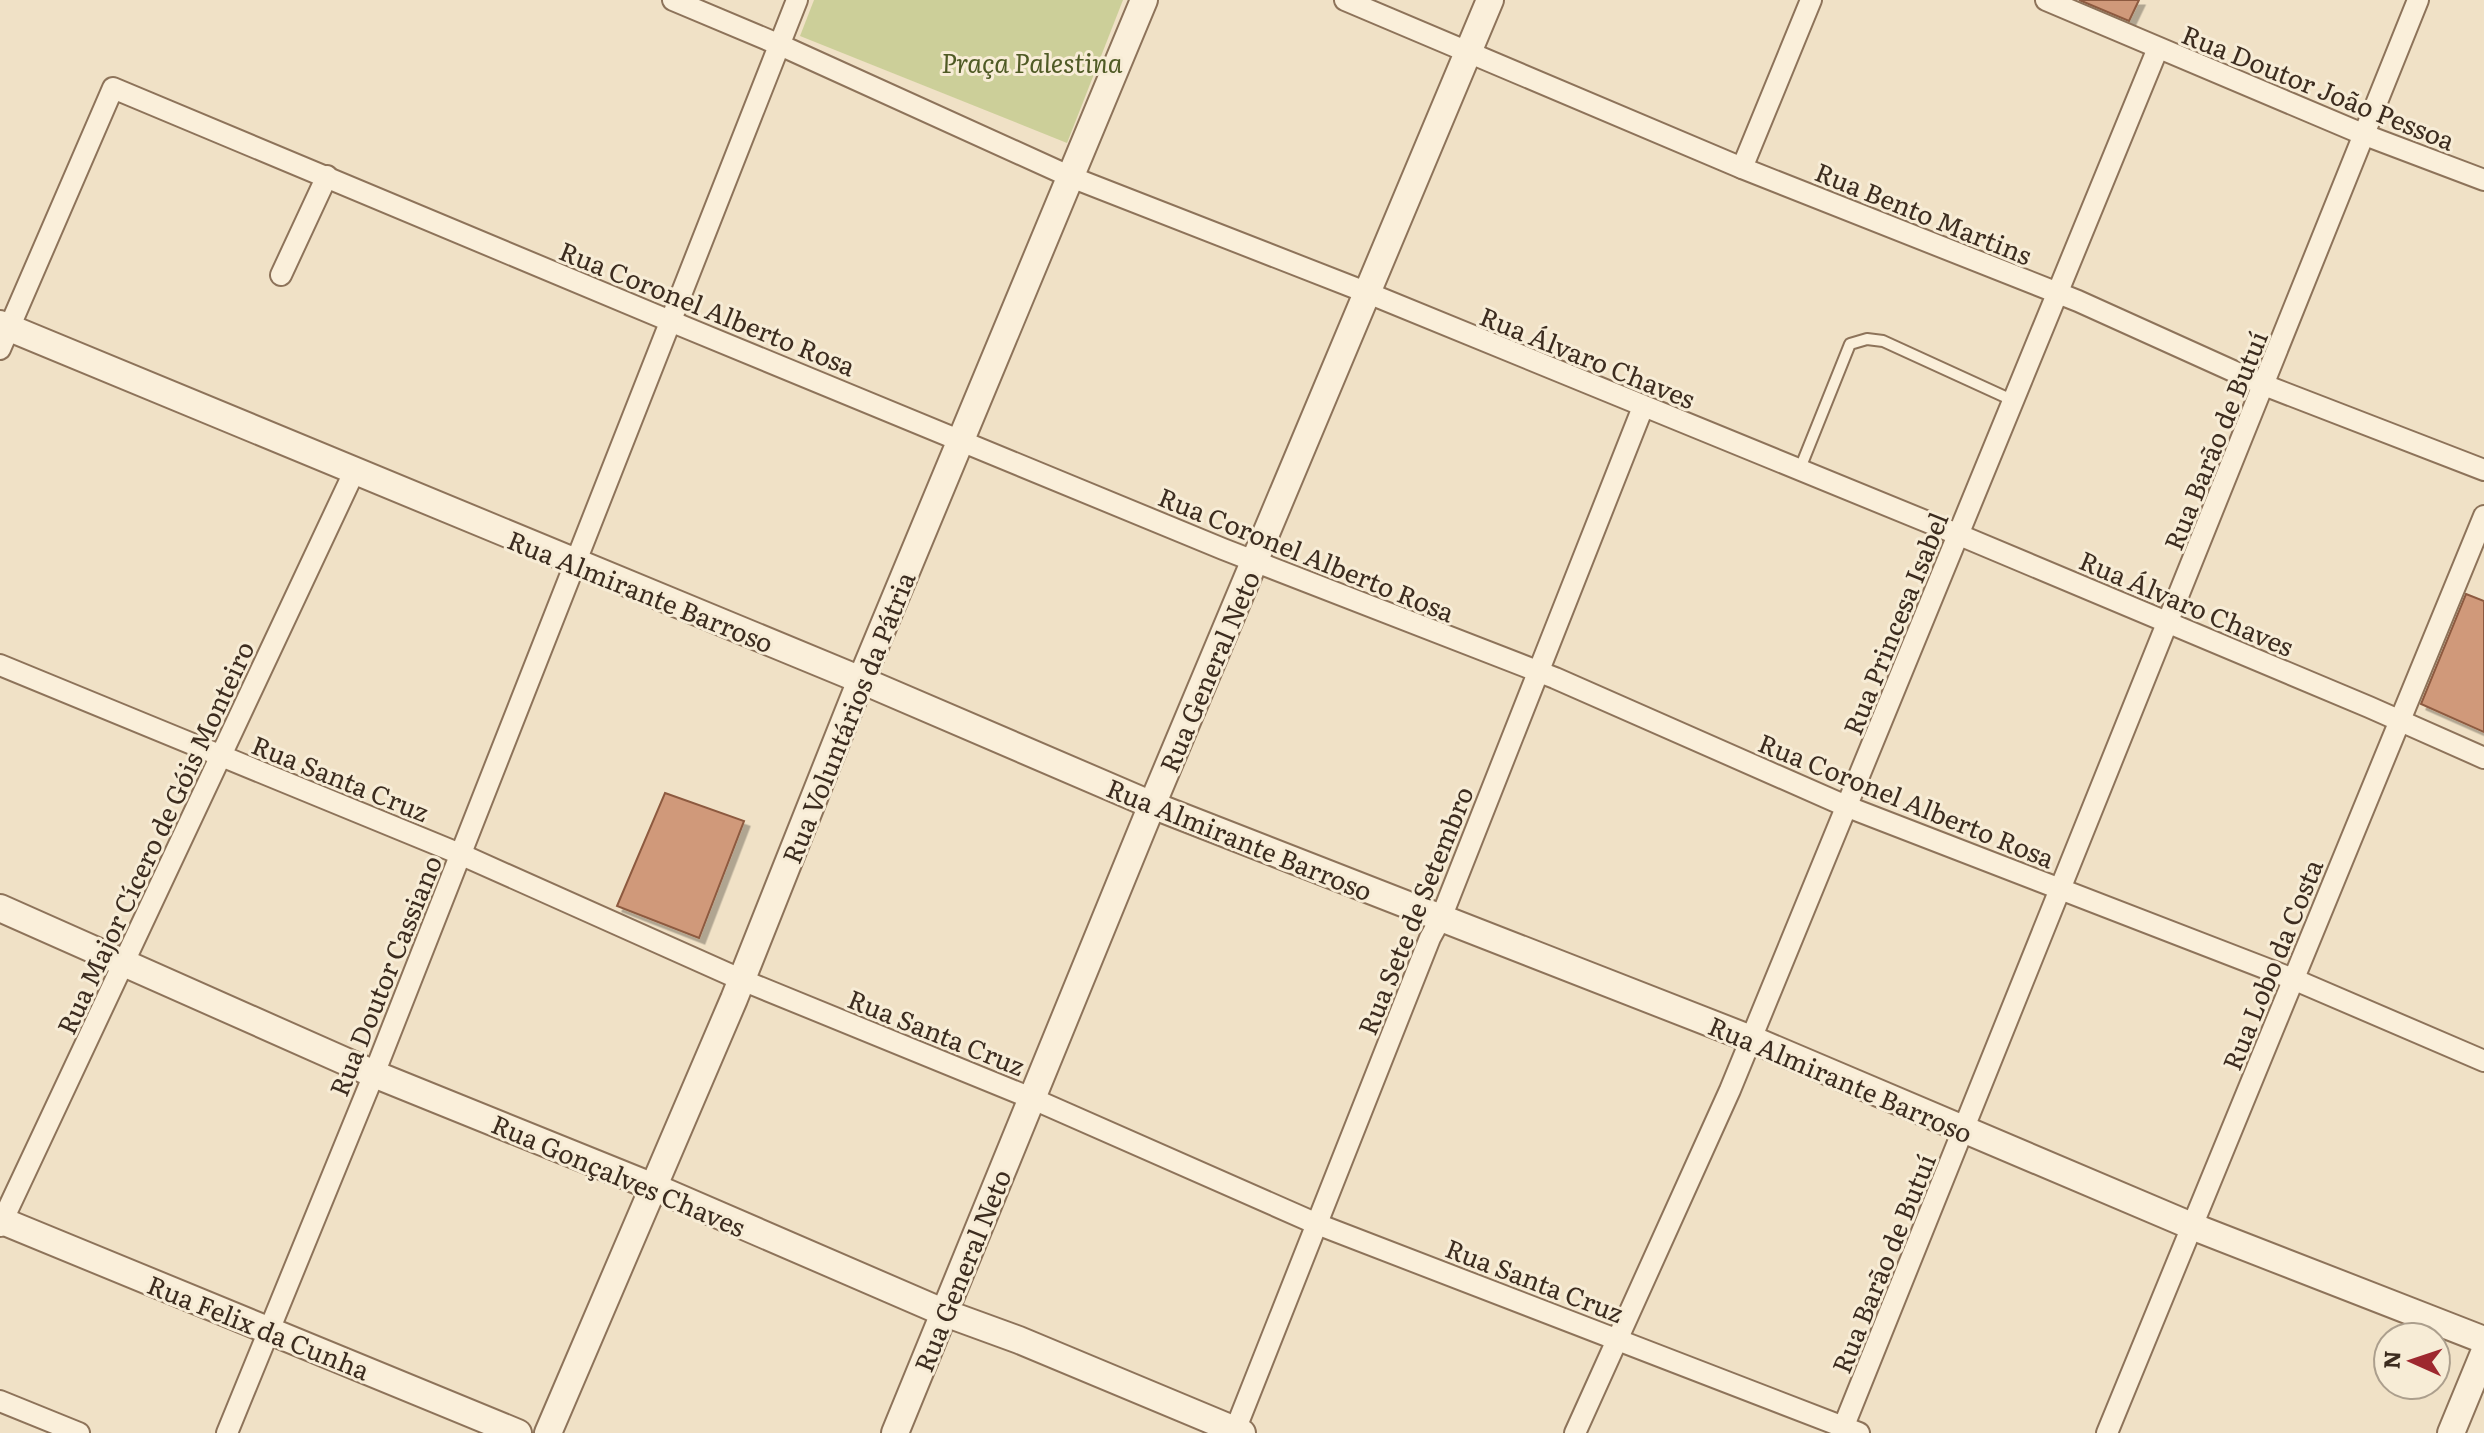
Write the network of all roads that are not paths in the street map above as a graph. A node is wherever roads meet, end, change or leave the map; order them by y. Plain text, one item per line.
1 (673, 0) edge
2 (797, 0) edge
3 (1144, 0) edge
4 (1345, 0) edge
5 (1490, 0) edge
6 (1811, 0) edge
7 (2046, 0) edge
8 (2418, 0) edge
9 (1370, 5) edge
10 (780, 45) junction
11 (2158, 48) junction
12 (1468, 51) junction
13 (2365, 135) junction
14 (1742, 168) junction
15 (327, 176) junction
16 (1071, 177) junction
17 (2484, 180) edge
18 (281, 275) dead end
19 (1368, 293) junction
20 (2056, 293) junction
21 (670, 321) junction
22 (3, 334) edge
23 (2264, 385) junction
24 (2012, 400) junction
25 (1643, 407) junction
26 (960, 439) junction
27 (355, 470) junction
28 (2484, 470) edge
29 (1799, 471) junction
30 (2484, 516) edge
31 (1957, 534) junction
32 (1254, 561) junction
33 (575, 564) junction
34 (2169, 623) junction
35 (0, 665) edge
36 (1537, 671) junction
37 (861, 680) junction
38 (2399, 720) junction
39 (219, 755) junction
40 (2484, 758) edge
41 (1152, 805) junction
42 (1848, 807) junction
43 (460, 854) junction
44 (2058, 889) junction
45 (0, 908) edge
46 (1441, 918) junction
47 (123, 961) junction
48 (2293, 979) junction
49 (742, 980) junction
50 (1751, 1039) junction
51 (2484, 1061) edge
52 (374, 1074) junction
53 (1031, 1098) junction
54 (1964, 1130) junction
55 (656, 1188) junction
56 (1, 1222) edge
57 (1317, 1224) junction
58 (2194, 1227) junction
59 (945, 1313) junction
60 (267, 1330) junction
61 (1618, 1339) junction
62 (2484, 1340) edge
63 (2484, 1353) edge
64 (0, 1401) edge
65 (1848, 1431) edge
66 (1237, 1432) edge
67 (79, 1433) edge
68 (227, 1433) edge
69 (518, 1433) edge
70 (548, 1433) edge
71 (895, 1433) edge
72 (1575, 1433) edge
73 (2107, 1433) edge
74 (2451, 1433) edge

1 - 10 street, Rua Álvaro Chaves
2 - 10 street, Rua Doutor Cassiano
3 - 16 street, Rua Voluntários da Pátria
4 - 9 street, Rua Bento Martins
5 - 12 street, Rua General Neto
6 - 14 street
7 - 11 street, Rua Doutor João Pessoa
8 - 13 street, Rua Barão de Butuí
9 - 12 street, Rua Bento Martins
10 - 16 street, Rua Álvaro Chaves
10 - 21 street, Rua Doutor Cassiano
11 - 13 street, Rua Doutor João Pessoa
11 - 20 street, Rua Princesa Isabel
12 - 14 street, Rua Bento Martins
12 - 19 street, Rua General Neto
13 - 17 street, Rua Doutor João Pessoa
13 - 23 street, Rua Barão de Butuí
14 - 20 street, Rua Bento Martins
15 - 18 street
15 - 21 street, Rua Coronel Alberto Rosa
15 - 22 street, Rua Coronel Alberto Rosa
16 - 19 street, Rua Álvaro Chaves
16 - 26 street, Rua Voluntários da Pátria
19 - 25 street, Rua Álvaro Chaves
19 - 32 street, Rua General Neto
20 - 23 street, Rua Bento Martins
20 - 24 street, Rua Princesa Isabel
21 - 26 street, Rua Coronel Alberto Rosa
21 - 33 street, Rua Doutor Cassiano
22 - 27 street, Rua Almirante Barroso
23 - 28 street, Rua Bento Martins
23 - 34 street, Rua Barão de Butuí
24 - 29 lane
24 - 31 street, Rua Princesa Isabel
25 - 29 street, Rua Álvaro Chaves
25 - 36 street, Rua Sete de Setembro
26 - 32 street, Rua Coronel Alberto Rosa
26 - 37 street, Rua Voluntários da Pátria
27 - 33 street, Rua Almirante Barroso
27 - 39 street, Rua Major Cícero de Góis Monteiro
29 - 31 street, Rua Álvaro Chaves
30 - 38 street, Rua Lobo da Costa
31 - 34 street, Rua Álvaro Chaves
31 - 42 street, Rua Princesa Isabel
32 - 36 street, Rua Coronel Alberto Rosa
32 - 41 street, Rua General Neto
33 - 37 street, Rua Almirante Barroso
33 - 43 street, Rua Doutor Cassiano
34 - 38 street, Rua Álvaro Chaves
34 - 44 street, Rua Barão de Butuí
35 - 39 street, Rua Santa Cruz
36 - 42 street, Rua Coronel Alberto Rosa
36 - 46 street, Rua Sete de Setembro
37 - 41 street, Rua Almirante Barroso
37 - 49 street, Rua Voluntários da Pátria
38 - 40 street, Rua Álvaro Chaves
38 - 48 street, Rua Lobo da Costa
39 - 43 street, Rua Santa Cruz
39 - 47 street, Rua Major Cícero de Góis Monteiro
41 - 46 street, Rua Almirante Barroso
41 - 53 street, Rua General Neto
42 - 44 street, Rua Coronel Alberto Rosa
42 - 50 street, Rua Princesa Isabel
43 - 49 street, Rua Santa Cruz
43 - 52 street, Rua Doutor Cassiano
44 - 48 street, Rua Coronel Alberto Rosa
44 - 54 street, Rua Barão de Butuí
45 - 47 street, Rua Gonçalves Chaves
46 - 50 street, Rua Almirante Barroso
46 - 57 street, Rua Sete de Setembro
47 - 52 street, Rua Gonçalves Chaves
47 - 56 street, Rua Major Cícero de Góis Monteiro
48 - 51 street, Rua Coronel Alberto Rosa
48 - 58 street, Rua Lobo da Costa
49 - 53 street, Rua Santa Cruz
49 - 55 street, Rua Voluntários da Pátria
50 - 54 street, Rua Almirante Barroso
50 - 61 street, Rua Princesa Isabel
52 - 55 street, Rua Gonçalves Chaves
52 - 60 street, Rua Doutor Cassiano
53 - 57 street, Rua Santa Cruz
53 - 59 street, Rua General Neto
54 - 58 street, Rua Almirante Barroso
54 - 65 street, Rua Barão de Butuí
55 - 59 street, Rua Gonçalves Chaves
55 - 70 street, Rua Voluntários da Pátria
56 - 60 street, Rua Felix da Cunha
57 - 61 street, Rua Santa Cruz
57 - 66 street, Rua Sete de Setembro
58 - 62 street, Rua Almirante Barroso
58 - 73 street, Rua Lobo da Costa
59 - 66 street, Rua Gonçalves Chaves
59 - 71 street, Rua General Neto
60 - 68 street, Rua Doutor Cassiano
60 - 69 street, Rua Felix da Cunha
61 - 65 street, Rua Santa Cruz
61 - 72 street, Rua Princesa Isabel
63 - 74 street
64 - 67 street

